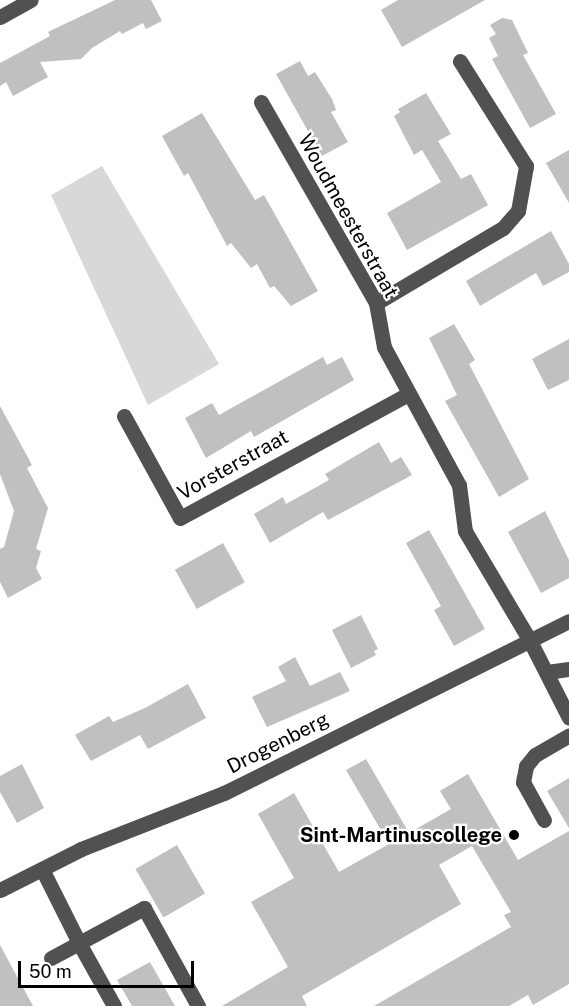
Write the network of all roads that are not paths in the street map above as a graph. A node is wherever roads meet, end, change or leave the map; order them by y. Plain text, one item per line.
1 (31, 0) edge
2 (0, 17) edge
3 (460, 61) dead end
4 (261, 102) dead end
5 (376, 303) junction
6 (408, 394) junction
7 (124, 416) dead end
8 (569, 621) edge
9 (530, 641) junction
10 (569, 669) edge
11 (547, 672) junction
12 (569, 718) edge
13 (569, 735) edge
14 (544, 820) dead end
15 (42, 869) junction
16 (0, 890) edge
17 (79, 943) junction
18 (51, 958) dead end
19 (114, 1006) edge
20 (198, 1006) edge

1 - 2 street
3 - 5 street
4 - 5 street, Woudmeesterstraat
5 - 6 street, Woudmeesterstraat
6 - 7 street, Vorsterstraat
6 - 9 street, Woudmeesterstraat
8 - 9 street, Drogenberg
9 - 11 street, Woudmeesterstraat
9 - 15 street, Drogenberg
10 - 11 street
11 - 12 street, Woudmeesterstraat
13 - 14 street
15 - 16 street, Drogenberg
15 - 17 street
17 - 18 street
17 - 19 street
17 - 20 street

